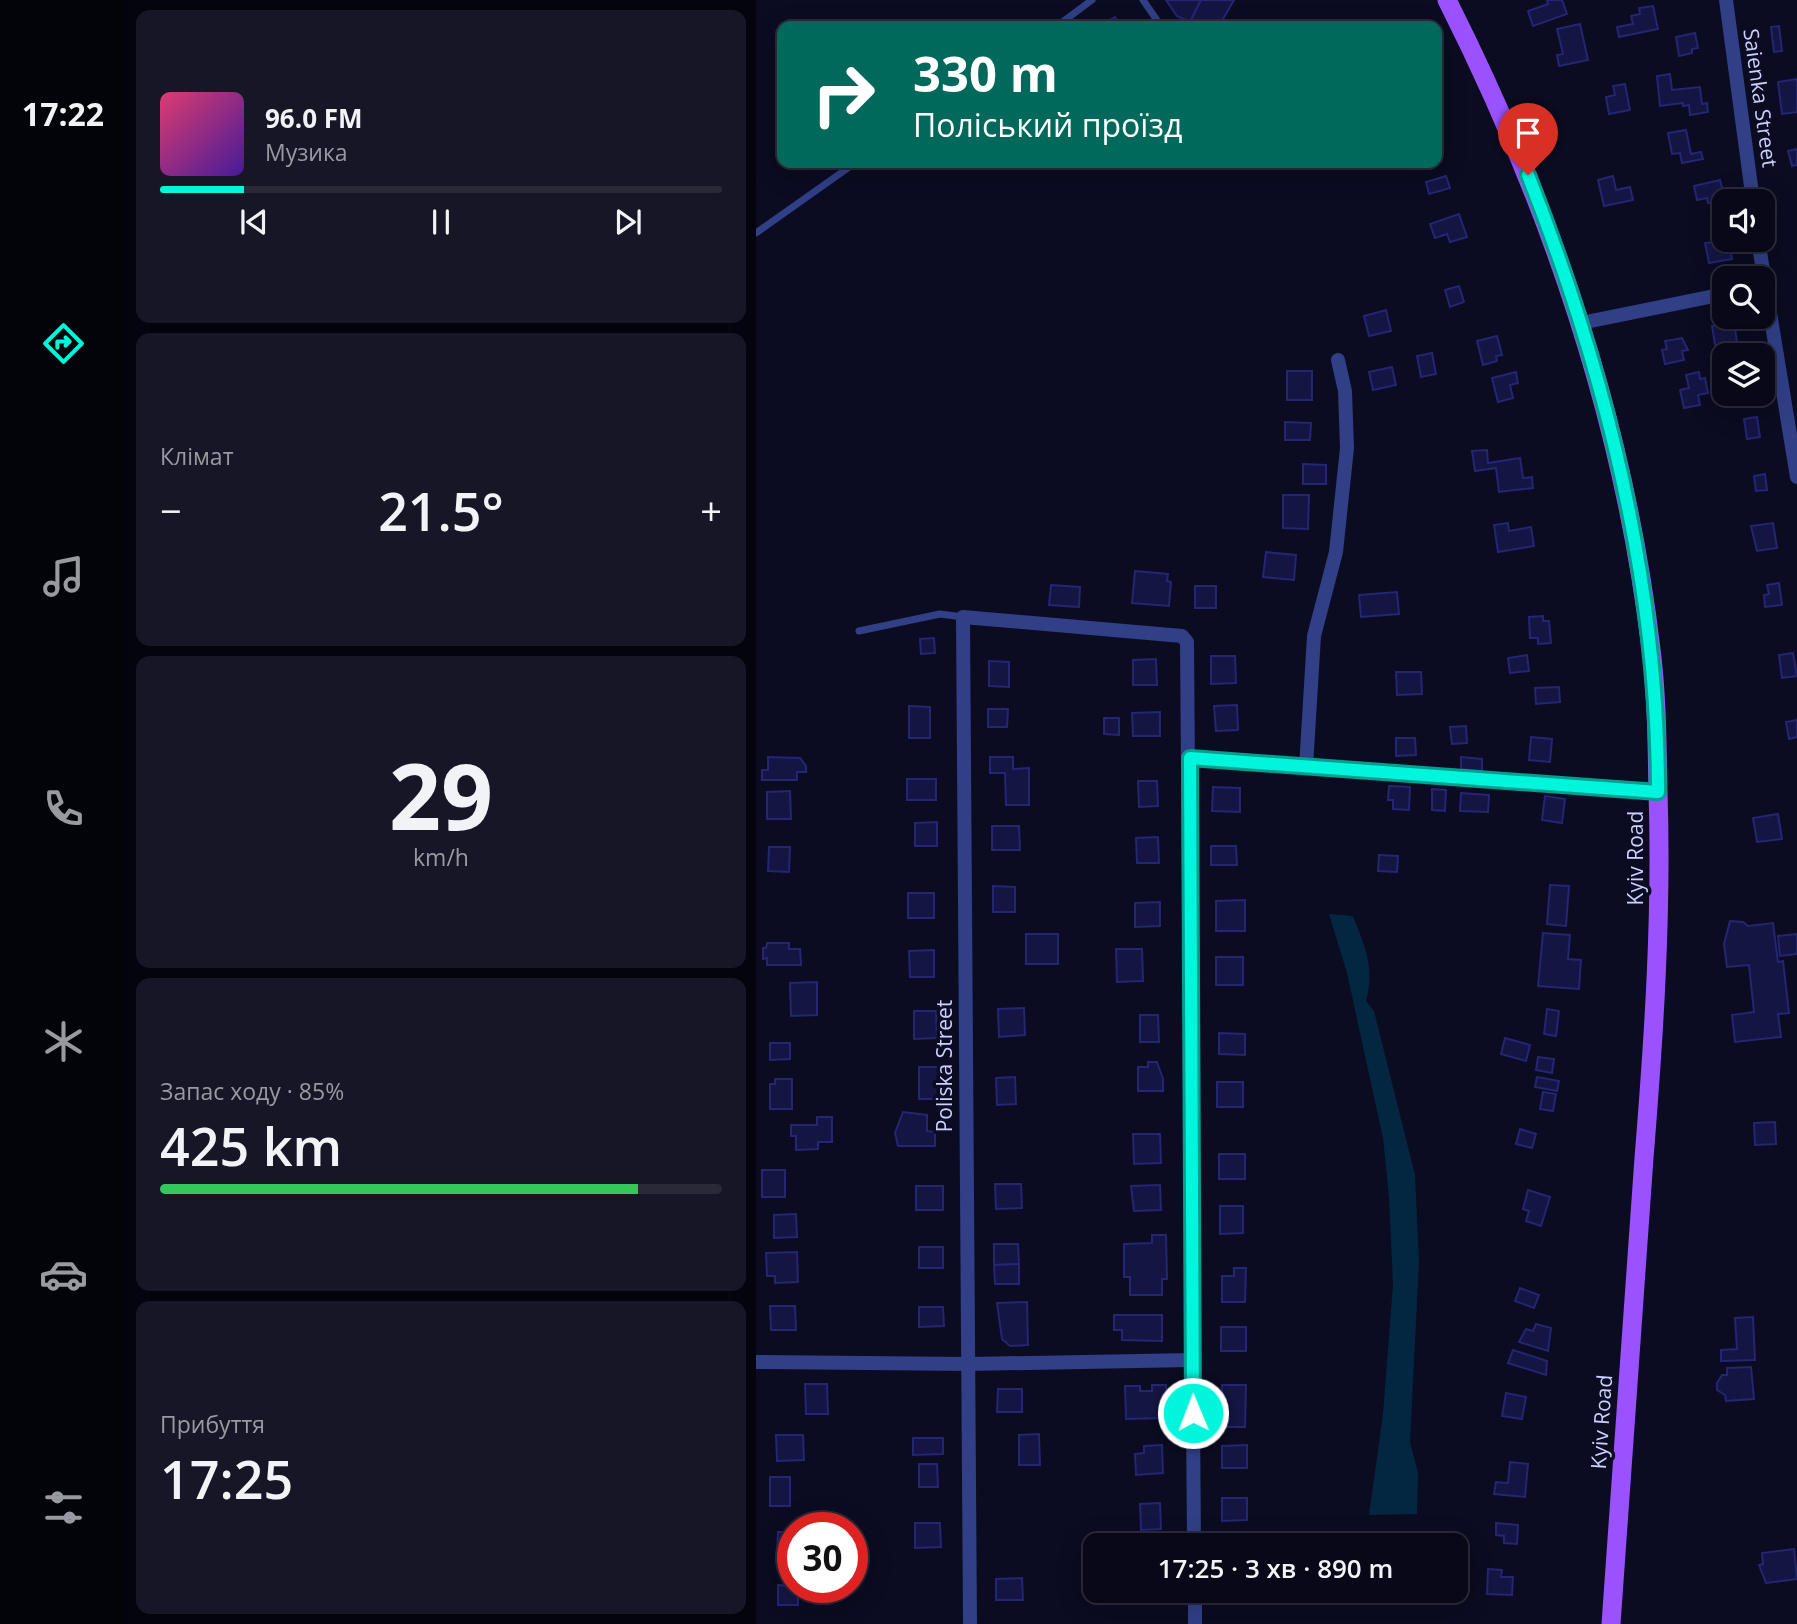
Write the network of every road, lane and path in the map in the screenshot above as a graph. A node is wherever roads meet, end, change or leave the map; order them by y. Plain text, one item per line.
1 (1093, 0) edge
2 (1143, 0) edge
3 (1447, 0) edge
4 (1726, 0) edge
5 (1064, 21) edge
6 (1158, 21) edge
7 (848, 168) edge
8 (1751, 189) edge
9 (756, 233) edge
10 (1712, 296) edge
11 (1581, 323) junction
12 (1771, 329) edge
13 (1338, 359) dead end
14 (1797, 477) edge
15 (962, 617) junction
16 (859, 631) dead end
17 (1190, 758) junction
18 (1306, 767) junction
19 (1658, 792) junction
20 (1192, 1360) junction
21 (756, 1362) edge
22 (968, 1364) junction
23 (1194, 1533) edge
24 (1195, 1603) edge
25 (970, 1624) edge
26 (1195, 1624) edge
27 (1611, 1624) edge

1 - 5 lane
2 - 6 lane
3 - 11 main road, Kyiv Road
4 - 8 street, Saienka Street
7 - 9 lane
10 - 11 street
11 - 19 main road, Kyiv Road
12 - 14 street
13 - 18 street
15 - 16 lane
15 - 17 street
15 - 22 street, Poliska Street
17 - 18 street
17 - 20 street
18 - 19 street
19 - 27 main road, Kyiv Road
20 - 22 street
20 - 23 street
21 - 22 street
22 - 25 street, Poliska Street
24 - 26 street

